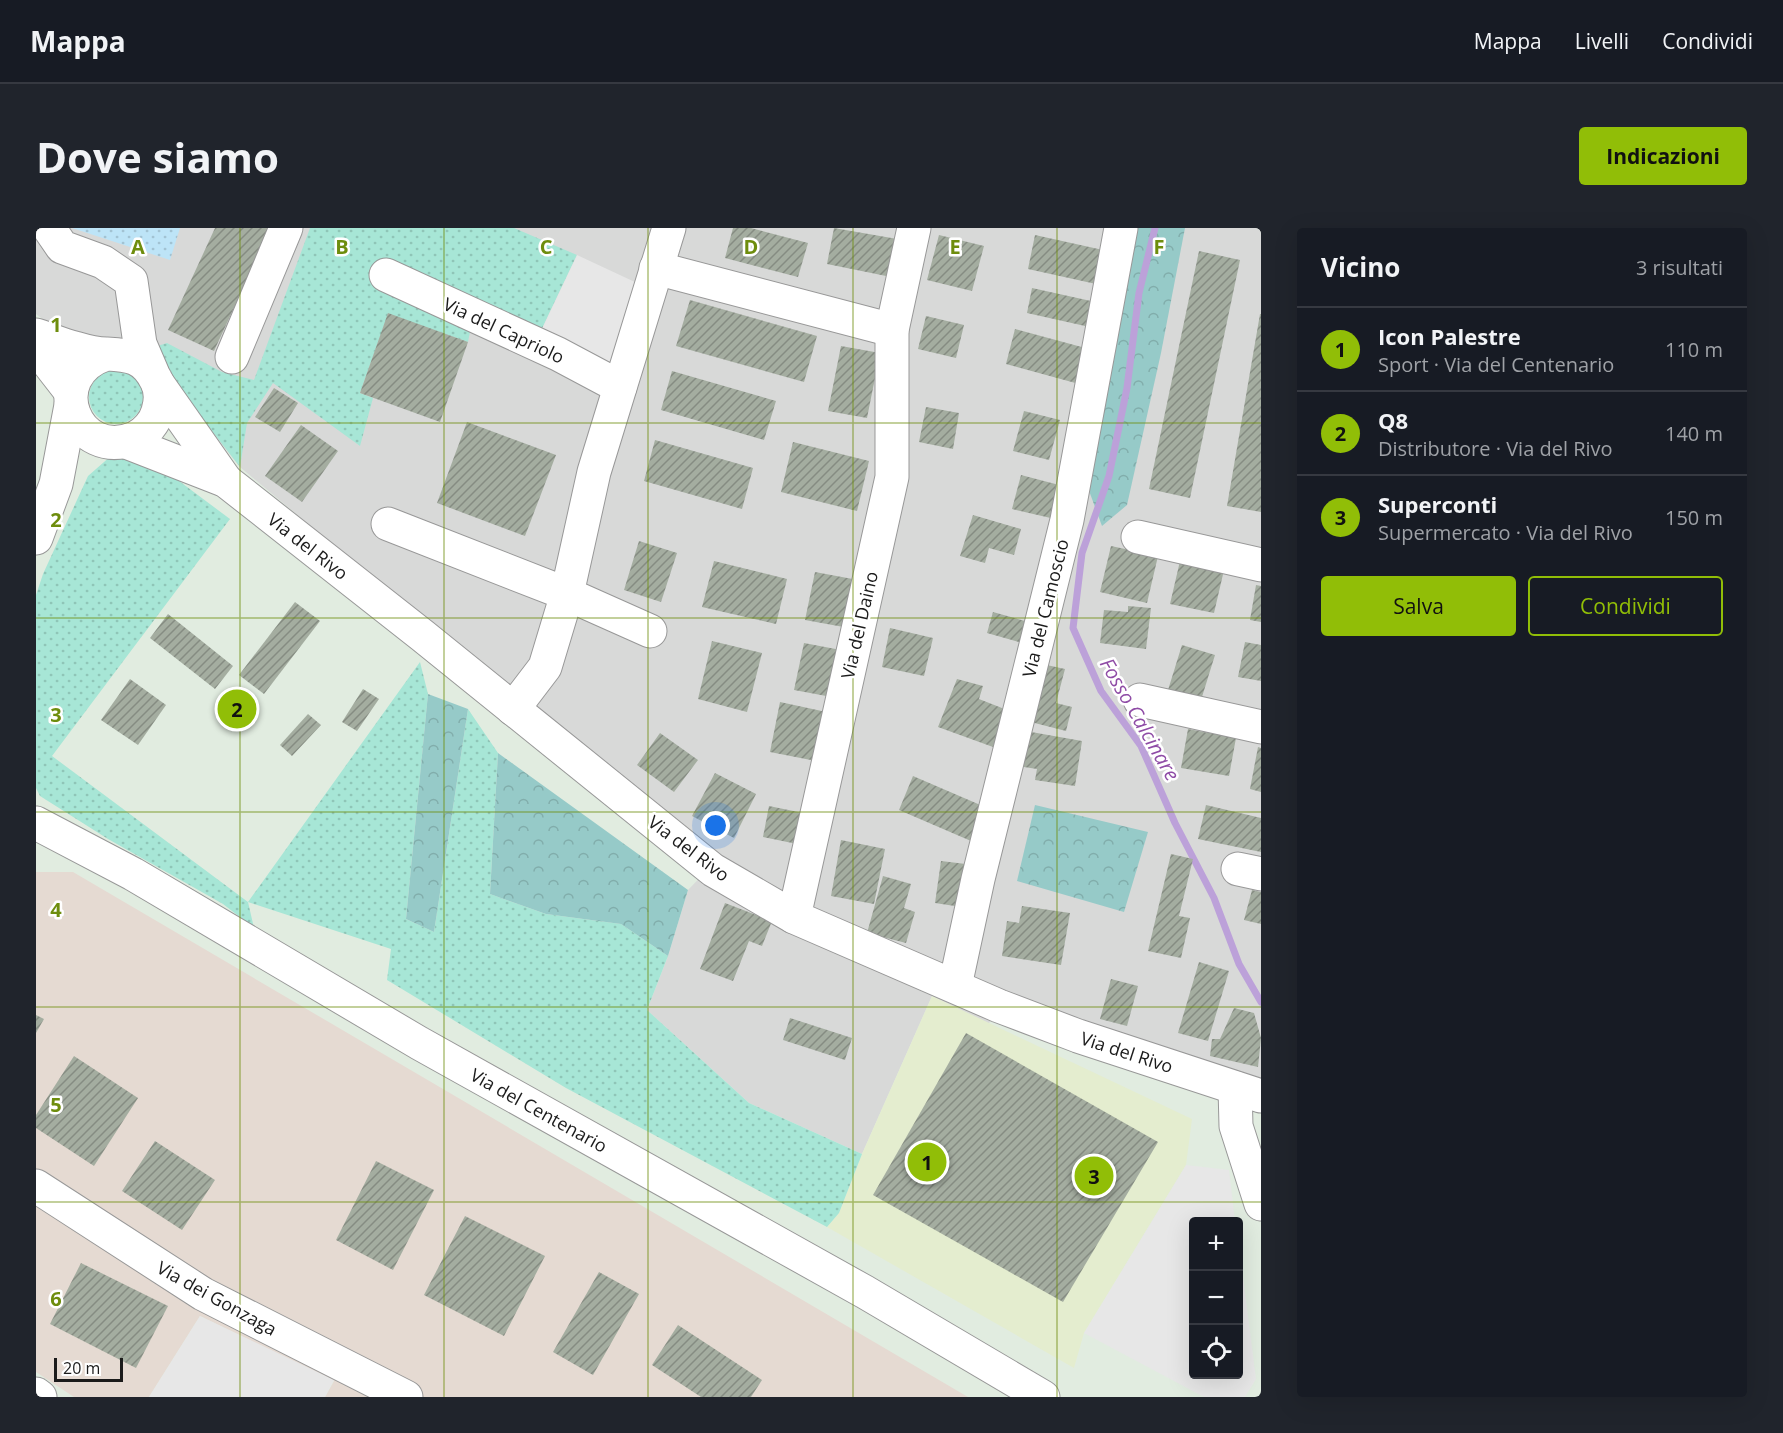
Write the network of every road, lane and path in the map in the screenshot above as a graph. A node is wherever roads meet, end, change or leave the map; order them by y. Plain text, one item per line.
1 (40, 228) edge
2 (49, 228) edge
3 (286, 228) edge
4 (669, 228) edge
5 (914, 228) edge
6 (1121, 228) edge
7 (36, 231) edge
8 (656, 268) junction
9 (386, 276) dead end
10 (134, 304) junction
11 (892, 330) junction
12 (36, 335) edge
13 (36, 347) edge
14 (109, 354) junction
15 (232, 357) dead end
16 (155, 378) junction
17 (620, 387) junction
18 (71, 398) junction
19 (114, 441) junction
20 (226, 482) junction
21 (56, 484) junction
22 (388, 524) dead end
23 (1138, 537) dead end
24 (36, 538) edge
25 (1261, 565) edge
26 (567, 594) junction
27 (650, 631) dead end
28 (1140, 700) dead end
29 (513, 710) junction
30 (1261, 726) edge
31 (41, 825) edge
32 (794, 916) junction
33 (955, 986) junction
34 (1248, 1092) edge
35 (36, 1186) edge
36 (1261, 1204) edge
37 (36, 1394) edge
38 (40, 1397) edge
39 (406, 1397) edge
40 (1043, 1397) edge

1 - 7 street
2 - 10 street
3 - 15 street
4 - 8 street
5 - 11 street, Via del Daino
6 - 33 street, Via del Camoscio
8 - 11 street
8 - 17 street
9 - 17 street, Via del Capriolo
10 - 14 street
10 - 16 street
11 - 32 street, Via del Daino
12 - 14 street
13 - 18 street
14 - 16 street
14 - 18 street
16 - 19 street
16 - 20 street, Via del Rivo
17 - 26 street
18 - 19 street
18 - 21 street
19 - 20 street, Via del Rivo
19 - 21 street
20 - 29 street, Via del Rivo
21 - 24 street
22 - 26 street
23 - 25 street
26 - 27 street
26 - 29 street
28 - 30 street
29 - 32 street, Via del Rivo
31 - 40 street, Via del Centenario
32 - 33 street, Via del Rivo
33 - 34 street, Via del Rivo
34 - 36 street
35 - 39 street, Via dei Gonzaga
37 - 38 street

